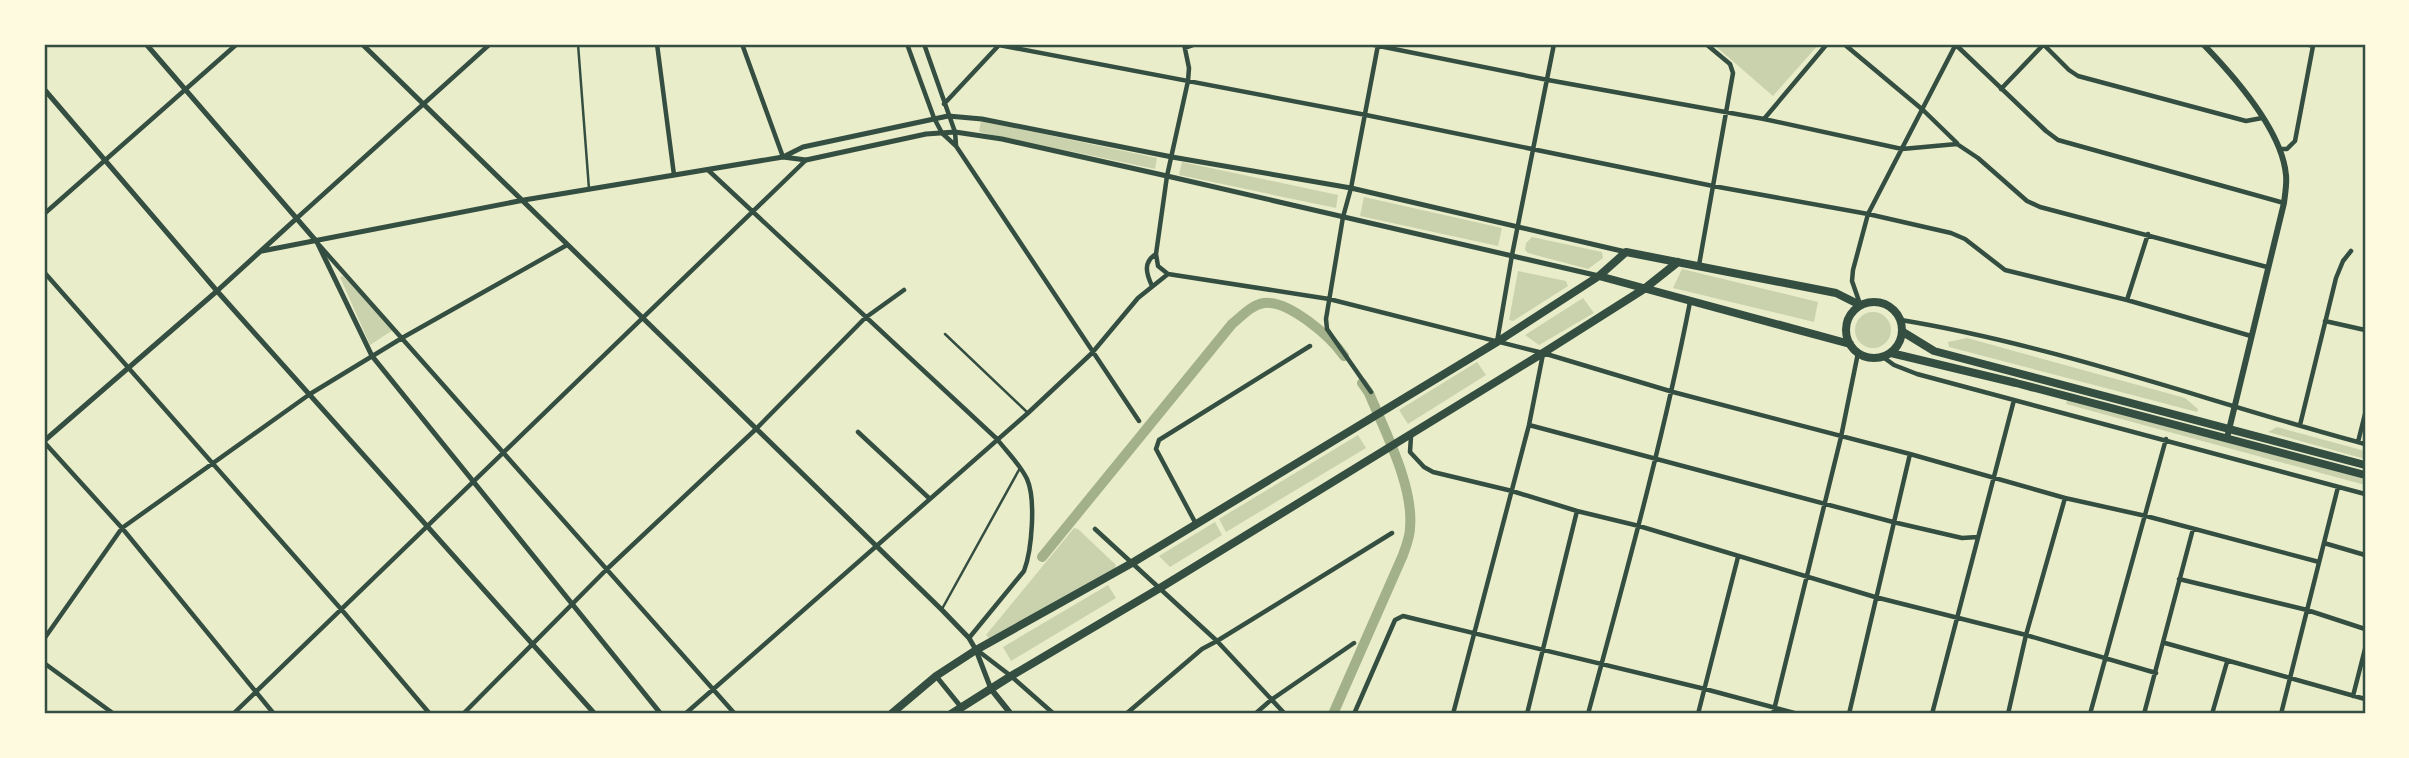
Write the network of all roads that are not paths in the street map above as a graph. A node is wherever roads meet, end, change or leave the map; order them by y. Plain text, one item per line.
1 (146, 44) edge
2 (237, 44) edge
3 (362, 44) edge
4 (490, 44) edge
5 (578, 44) edge
6 (657, 44) edge
7 (742, 44) edge
8 (907, 44) edge
9 (924, 44) edge
10 (999, 44) edge
11 (1196, 44) edge
12 (1369, 44) edge
13 (1554, 44) edge
14 (1706, 44) edge
15 (1828, 44) edge
16 (1844, 44) edge
17 (1956, 44) edge
18 (2043, 44) edge
19 (2203, 44) edge
20 (2306, 44) edge
21 (1378, 45) edge
22 (1184, 46) edge
23 (1188, 80) junction
24 (1548, 80) junction
25 (44, 89) edge
26 (187, 89) junction
27 (2001, 89) junction
28 (422, 102) junction
29 (944, 105) junction
30 (1923, 110) junction
31 (1726, 112) junction
32 (1366, 115) junction
33 (948, 116) junction
34 (934, 118) junction
35 (1764, 118) junction
36 (2262, 118) junction
37 (956, 132) junction
38 (942, 133) junction
39 (1957, 144) junction
40 (956, 146) junction
41 (1535, 149) junction
42 (1902, 149) junction
43 (2280, 149) junction
44 (783, 157) junction
45 (1172, 158) junction
46 (806, 160) junction
47 (106, 161) junction
48 (708, 170) junction
49 (674, 175) junction
50 (1167, 176) junction
51 (1713, 186) junction
52 (1351, 188) junction
53 (589, 189) junction
54 (524, 200) junction
55 (2284, 203) junction
56 (752, 212) junction
57 (44, 214) edge
58 (1868, 214) junction
59 (1343, 217) junction
60 (297, 218) junction
61 (1517, 228) junction
62 (2148, 234) junction
63 (317, 242) junction
64 (567, 245) junction
65 (262, 251) junction
66 (2351, 251) dead end
67 (1626, 252) junction
68 (1156, 254) junction
69 (1512, 255) junction
70 (1678, 262) junction
71 (1699, 266) junction
72 (2267, 267) junction
73 (44, 272) edge
74 (1168, 274) junction
75 (1599, 276) junction
76 (1152, 286) junction
77 (1644, 289) junction
78 (217, 290) junction
79 (904, 290) dead end
80 (1329, 299) junction
81 (2127, 300) junction
82 (1690, 302) junction
83 (1860, 305) junction
84 (643, 318) junction
85 (865, 318) junction
86 (1901, 320) junction
87 (2325, 321) junction
88 (2365, 330) edge
89 (1903, 332) junction
90 (945, 334) dead end
91 (2251, 336) junction
92 (402, 338) junction
93 (1497, 342) junction
94 (1850, 344) junction
95 (1310, 346) dead end
96 (1092, 353) junction
97 (1543, 353) junction
98 (1858, 354) junction
99 (1887, 355) junction
100 (373, 356) junction
101 (129, 368) junction
102 (1371, 392) dead end
103 (1673, 392) junction
104 (310, 394) junction
105 (2014, 400) junction
106 (2235, 406) junction
107 (1028, 413) junction
108 (2365, 414) edge
109 (1139, 421) dead end
110 (1529, 425) junction
111 (2300, 425) junction
112 (757, 429) junction
113 (859, 432) dead end
114 (2228, 434) junction
115 (1407, 435) junction
116 (1841, 437) junction
117 (997, 439) junction
118 (2166, 439) junction
119 (44, 442) edge
120 (2358, 442) junction
121 (2365, 444) edge
122 (503, 453) junction
123 (1910, 454) junction
124 (1657, 457) junction
125 (214, 464) junction
126 (2365, 465) edge
127 (1020, 468) junction
128 (2365, 475) edge
129 (1995, 477) junction
130 (474, 481) junction
131 (2338, 487) junction
132 (1511, 491) junction
133 (2365, 494) edge
134 (2065, 498) junction
135 (930, 499) junction
136 (1824, 503) junction
137 (1577, 511) junction
138 (2146, 516) junction
139 (1893, 522) junction
140 (428, 525) junction
141 (1196, 525) junction
142 (1639, 526) junction
143 (122, 528) junction
144 (1095, 529) dead end
145 (2193, 529) junction
146 (1392, 533) dead end
147 (1979, 537) junction
148 (2324, 543) junction
149 (876, 547) junction
150 (2365, 555) edge
151 (1738, 557) junction
152 (2319, 562) junction
153 (1132, 563) junction
154 (607, 569) junction
155 (1806, 576) junction
156 (2179, 579) junction
157 (1160, 588) junction
158 (1875, 597) junction
159 (573, 603) junction
160 (341, 609) junction
161 (942, 610) junction
162 (2307, 610) junction
163 (1956, 618) junction
164 (2365, 629) edge
165 (1473, 633) junction
166 (2026, 635) junction
167 (969, 638) junction
168 (44, 639) edge
169 (1217, 641) junction
170 (1354, 643) dead end
171 (2165, 643) junction
172 (532, 644) junction
173 (2365, 649) edge
174 (976, 650) junction
175 (1543, 650) junction
176 (2105, 658) junction
177 (2227, 662) junction
178 (44, 663) edge
179 (1602, 664) junction
180 (2156, 673) junction
181 (936, 676) junction
182 (1011, 676) junction
183 (2290, 677) junction
184 (991, 689) junction
185 (1705, 689) junction
186 (714, 691) junction
187 (255, 693) junction
188 (2353, 696) junction
189 (2365, 699) edge
190 (1271, 700) junction
191 (964, 710) edge
192 (1774, 711) edge
193 (114, 714) edge
194 (233, 714) edge
195 (274, 714) edge
196 (430, 714) edge
197 (463, 714) edge
198 (595, 714) edge
199 (661, 714) edge
200 (685, 714) edge
201 (735, 714) edge
202 (891, 714) edge
203 (951, 714) edge
204 (1011, 714) edge
205 (1054, 714) edge
206 (1126, 714) edge
207 (1255, 714) edge
208 (1285, 714) edge
209 (1354, 714) edge
210 (1453, 714) edge
211 (1527, 714) edge
212 (1588, 714) edge
213 (1698, 714) edge
214 (1798, 714) edge
215 (1849, 714) edge
216 (1932, 714) edge
217 (2008, 714) edge
218 (2090, 714) edge
219 (2144, 714) edge
220 (2212, 714) edge
221 (2281, 714) edge

1 - 26 street
2 - 26 street
3 - 28 street
4 - 28 street
5 - 53 lane
6 - 49 street
7 - 44 street
8 - 34 street
9 - 29 street
10 - 23 street
10 - 29 street
11 - 22 street
12 - 21 street
13 - 24 street
14 - 31 street
15 - 35 street
16 - 30 street
17 - 27 street
17 - 30 street
18 - 27 street
18 - 36 street
19 - 36 main road
20 - 43 street
21 - 24 street
21 - 32 street
22 - 23 street
23 - 32 street
23 - 45 street
24 - 31 street
24 - 41 street
25 - 47 street
26 - 47 street
26 - 60 street
27 - 55 street
28 - 54 street
28 - 60 street
29 - 33 street
30 - 39 street
30 - 42 street
31 - 35 street
31 - 51 street
32 - 41 street
32 - 52 street
33 - 34 street
33 - 37 street
33 - 45 street
34 - 38 street
34 - 44 street
35 - 42 street
36 - 43 main road
37 - 38 street
37 - 40 street
37 - 50 street
38 - 40 street
38 - 46 street
39 - 42 street
39 - 62 street
40 - 96 street
41 - 51 street
41 - 61 street
42 - 58 street
43 - 55 main road
44 - 46 street
44 - 48 street
45 - 50 street
45 - 52 street
46 - 56 street
47 - 57 street
47 - 78 street
48 - 49 street
48 - 56 street
49 - 53 street
50 - 59 street
50 - 68 street
51 - 58 street
51 - 71 street
52 - 59 street
52 - 61 street
53 - 54 street
54 - 63 street
54 - 64 street
55 - 72 main road
56 - 84 street
56 - 85 street
58 - 81 street
58 - 83 street
59 - 69 street
59 - 80 street
60 - 63 street
60 - 65 street
61 - 67 street
61 - 69 street
62 - 72 street
62 - 81 street
63 - 65 street
63 - 92 street
63 - 100 street
64 - 84 street
64 - 92 street
65 - 78 street
66 - 87 street
67 - 70 highway
67 - 75 highway
68 - 74 street
68 - 76 street
69 - 75 street
69 - 93 street
70 - 71 highway
70 - 77 highway
71 - 83 highway
72 - 91 main road
73 - 101 street
74 - 76 street
74 - 80 street
75 - 77 highway
75 - 93 highway
76 - 96 street
77 - 82 highway
77 - 97 highway
78 - 101 street
78 - 104 street
79 - 85 street
80 - 93 street
80 - 102 street
81 - 91 street
82 - 94 highway
82 - 103 street
83 - 86 highway
83 - 94 highway
84 - 112 street
84 - 122 street
85 - 112 street
85 - 117 street
86 - 89 highway
86 - 106 street
87 - 88 street
87 - 111 street
89 - 99 highway
89 - 114 highway
90 - 107 lane
91 - 106 main road
92 - 100 street
92 - 122 street
93 - 97 street
93 - 141 highway
94 - 98 highway
95 - 141 street
96 - 107 street
96 - 109 street
97 - 103 street
97 - 110 street
97 - 115 highway
98 - 99 highway
98 - 116 street
99 - 105 street
99 - 114 highway
100 - 104 street
100 - 130 street
101 - 119 street
101 - 125 street
103 - 116 street
103 - 124 street
104 - 125 street
104 - 140 street
105 - 118 street
105 - 129 street
106 - 111 street
106 - 114 main road
107 - 117 street
108 - 120 street
110 - 124 street
110 - 132 street
111 - 120 street
112 - 149 street
112 - 154 street
113 - 135 street
114 - 126 highway
114 - 128 highway
115 - 132 street
115 - 157 highway
116 - 123 street
116 - 136 street
117 - 127 street
117 - 135 street
118 - 131 street
118 - 138 street
119 - 143 street
120 - 121 street
122 - 130 street
122 - 154 street
123 - 129 street
123 - 139 street
124 - 136 street
124 - 142 street
125 - 143 street
125 - 160 street
127 - 161 lane
127 - 167 street
129 - 134 street
129 - 147 street
130 - 140 street
130 - 159 street
131 - 133 street
131 - 148 street
132 - 137 street
132 - 165 street
134 - 138 street
134 - 166 street
135 - 149 street
136 - 139 street
136 - 155 street
137 - 142 street
137 - 175 street
138 - 145 street
138 - 176 street
139 - 147 street
139 - 158 street
140 - 160 street
140 - 172 street
141 - 153 highway
142 - 151 street
142 - 179 street
143 - 168 street
143 - 187 street
144 - 153 street
145 - 152 street
145 - 156 street
146 - 169 street
147 - 163 street
148 - 150 street
148 - 152 street
149 - 161 street
149 - 186 street
151 - 155 street
151 - 185 street
152 - 162 street
153 - 157 street
153 - 174 highway
154 - 159 street
154 - 186 street
155 - 158 street
155 - 192 street
156 - 162 street
156 - 171 street
157 - 169 street
157 - 182 highway
158 - 163 street
158 - 215 street
159 - 172 street
159 - 199 street
160 - 187 street
160 - 196 street
161 - 167 street
162 - 164 street
162 - 183 street
163 - 166 street
163 - 216 street
165 - 175 street
165 - 209 street
165 - 210 street
166 - 176 street
166 - 217 street
167 - 174 street
169 - 190 street
169 - 206 street
170 - 190 street
171 - 177 street
171 - 180 street
172 - 197 street
172 - 198 street
173 - 188 street
174 - 181 highway
174 - 182 street
174 - 184 street
175 - 179 street
175 - 211 street
176 - 180 street
176 - 218 street
177 - 183 street
177 - 220 street
178 - 193 street
179 - 185 street
179 - 212 street
180 - 219 street
181 - 191 street
181 - 202 highway
182 - 184 highway
182 - 205 street
183 - 188 street
183 - 221 street
184 - 191 highway
184 - 204 main road
185 - 192 street
185 - 213 street
186 - 200 street
186 - 201 street
187 - 194 street
187 - 195 street
188 - 189 street
190 - 207 street
190 - 208 street
191 - 203 highway
192 - 214 street

